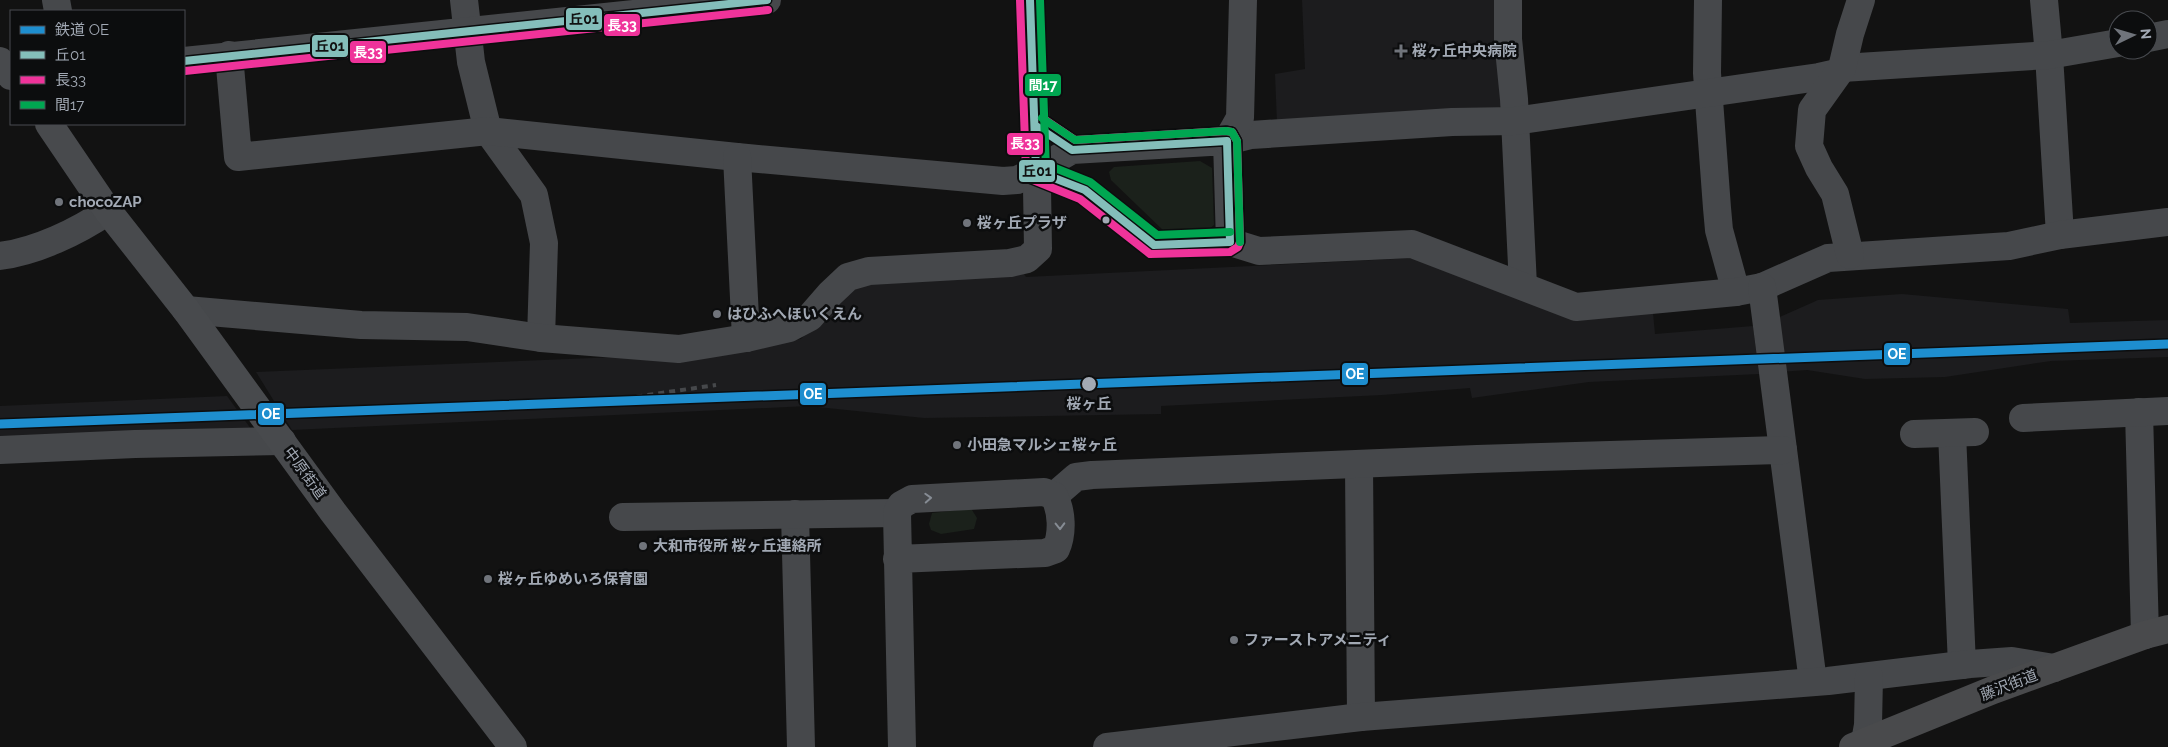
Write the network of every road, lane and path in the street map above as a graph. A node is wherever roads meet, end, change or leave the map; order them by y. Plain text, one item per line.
1 (464, 0) edge
2 (1030, 0) edge
3 (1243, 0) edge
4 (1508, 0) edge
5 (1708, 0) edge
6 (1861, 0) edge
7 (2044, 0) edge
8 (754, 1) edge
9 (469, 32) junction
10 (2108, 45) edge
11 (229, 55) junction
12 (2049, 55) junction
13 (0, 60) edge
14 (185, 60) edge
15 (1840, 70) junction
16 (10, 75) edge
17 (1708, 93) junction
18 (1515, 121) junction
19 (50, 125) edge
20 (1036, 126) junction
21 (488, 131) junction
22 (1227, 141) junction
23 (1100, 148) junction
24 (1072, 150) junction
25 (737, 157) junction
26 (1036, 179) junction
27 (1092, 194) junction
28 (108, 211) junction
29 (2168, 222) edge
30 (2060, 235) junction
31 (1230, 242) junction
32 (1850, 255) junction
33 (0, 256) edge
34 (1523, 286) junction
35 (1749, 289) junction
36 (186, 310) junction
37 (540, 338) junction
38 (746, 338) junction
39 (2168, 411) edge
40 (2139, 412) junction
41 (2023, 418) dead end
42 (1914, 434) dead end
43 (282, 441) junction
44 (0, 450) edge
45 (1783, 450) junction
46 (1359, 465) junction
47 (1054, 496) junction
48 (897, 513) junction
49 (795, 514) junction
50 (624, 517) dead end
51 (897, 559) junction
52 (2156, 632) edge
53 (1962, 665) junction
54 (2054, 668) junction
55 (1869, 677) junction
56 (1813, 682) junction
57 (1361, 717) junction
58 (1861, 745) edge
59 (513, 747) edge
60 (801, 747) edge
61 (902, 747) edge
62 (1107, 747) edge
63 (1113, 747) edge

1 - 9 street
2 - 20 street
3 - 22 street
4 - 18 street
5 - 17 street
6 - 15 street
7 - 12 street
8 - 9 street
9 - 11 street
9 - 21 street
10 - 12 street
11 - 14 street
11 - 21 street
12 - 15 street
12 - 30 street
13 - 16 main road
15 - 17 street
15 - 32 street
17 - 18 street
17 - 35 street
18 - 22 street
18 - 34 street
19 - 28 main road, 中原街道
20 - 24 street
20 - 26 street
21 - 25 street
21 - 37 street
22 - 23 street
22 - 31 street
23 - 24 street
23 - 27 street
24 - 26 street
25 - 26 street
25 - 38 street
26 - 27 street
26 - 38 street
27 - 31 street
28 - 33 street
28 - 36 main road, 中原街道
29 - 30 street
30 - 32 street
31 - 34 street
32 - 35 street
34 - 35 street
35 - 45 street
36 - 37 street
36 - 43 main road, 中原街道
37 - 38 street
39 - 40 street
40 - 41 street
40 - 52 street
42 - 53 street
43 - 44 street
43 - 59 main road, 中原街道
45 - 46 street
45 - 56 street
46 - 47 street
46 - 57 street
48 -> 47 street
47 -> 51 street
48 - 49 street
48 - 51 street
49 - 50 street
49 - 60 street
51 - 61 street
52 - 54 highway, 藤沢街道
53 - 54 street
53 - 55 street
54 - 58 highway, 藤沢街道
55 - 56 street
55 - 58 street
56 - 57 street
57 - 63 street
62 - 63 street

